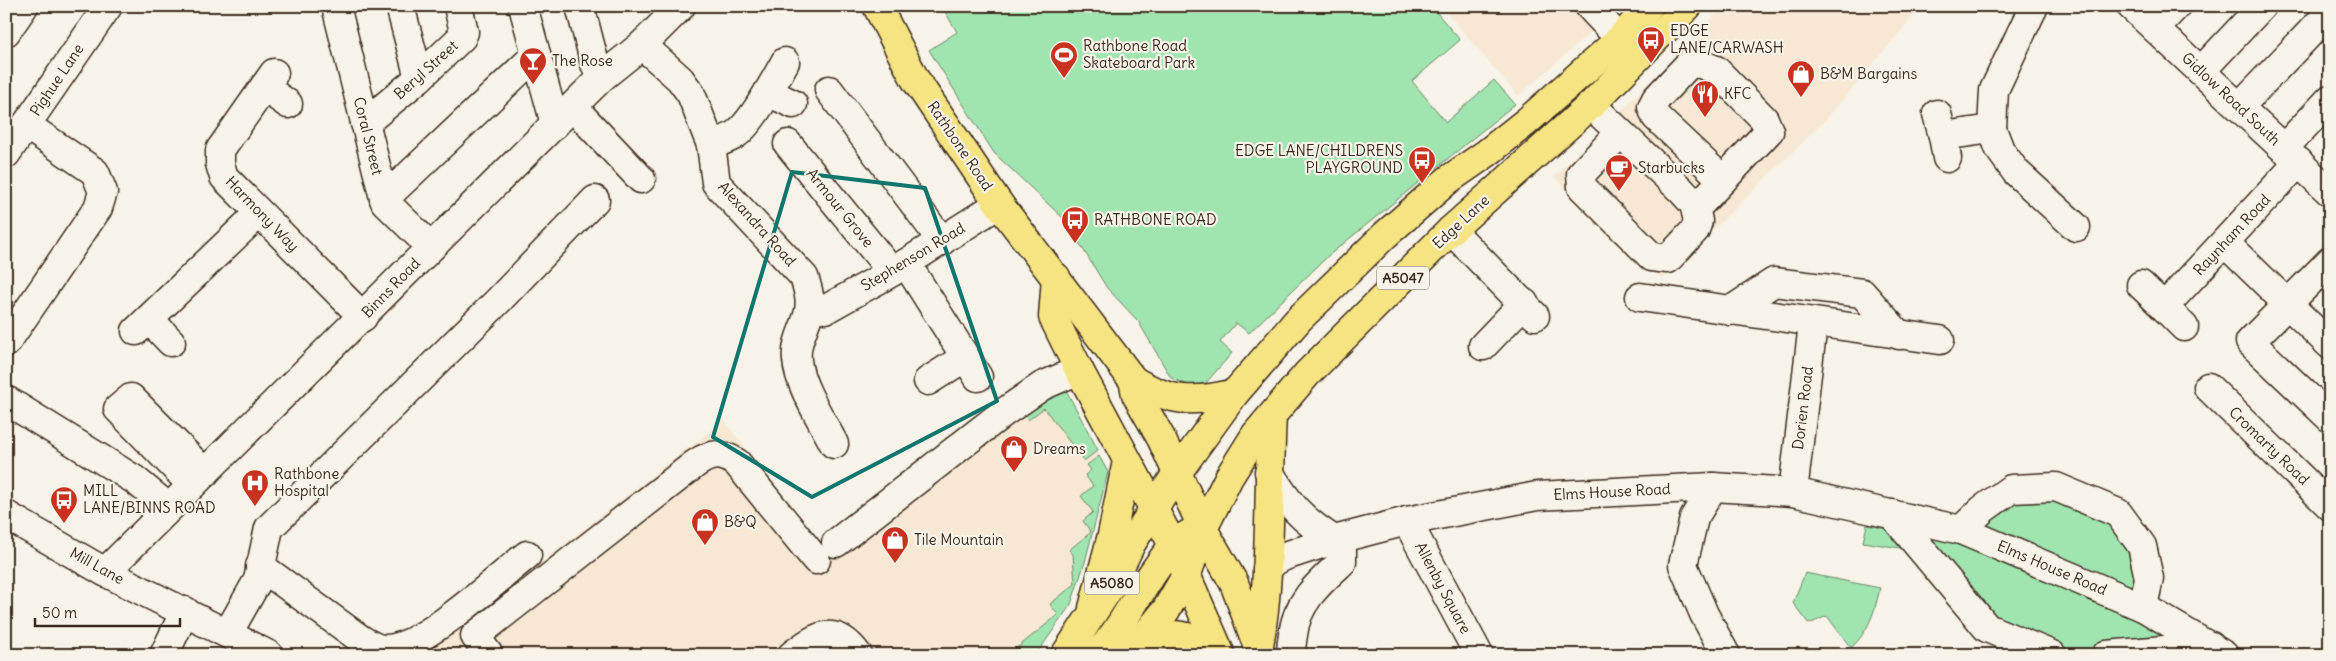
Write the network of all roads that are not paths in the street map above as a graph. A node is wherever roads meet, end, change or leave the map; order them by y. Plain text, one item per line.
1 (24, 6) edge
2 (108, 6) edge
3 (336, 6) edge
4 (400, 6) edge
5 (458, 6) edge
6 (523, 6) edge
7 (580, 6) edge
8 (681, 6) edge
9 (877, 6) edge
10 (1589, 6) edge
11 (1649, 6) edge
12 (1687, 6) edge
13 (2034, 6) edge
14 (2131, 6) edge
15 (2176, 6) edge
16 (2262, 6) edge
17 (2330, 12) edge
18 (2155, 28) junction
19 (6, 32) edge
20 (1620, 39) junction
21 (642, 45) junction
22 (536, 55) junction
23 (785, 62) dead end
24 (2201, 71) junction
25 (602, 77) junction
26 (419, 78) junction
27 (829, 90) dead end
28 (768, 92) junction
29 (2330, 99) edge
30 (288, 104) dead end
31 (793, 104) dead end
32 (1590, 105) junction
33 (2240, 106) junction
34 (564, 116) junction
35 (366, 123) junction
36 (26, 125) junction
37 (1992, 129) junction
38 (1620, 133) junction
39 (1942, 136) dead end
40 (788, 144) dead end
41 (711, 145) junction
42 (6, 154) edge
43 (2291, 155) junction
44 (641, 179) dead end
45 (1723, 180) junction
46 (2328, 187) edge
47 (1687, 197) junction
48 (384, 199) junction
49 (595, 200) dead end
50 (1000, 204) junction
51 (260, 213) junction
52 (2076, 227) dead end
53 (1451, 230) junction
54 (942, 241) junction
55 (2225, 243) junction
56 (431, 247) junction
57 (2329, 262) edge
58 (899, 268) junction
59 (1056, 277) junction
60 (2141, 285) dead end
61 (1640, 297) dead end
62 (2288, 304) junction
63 (2164, 307) junction
64 (826, 309) dead end
65 (1730, 311) junction
66 (363, 317) junction
67 (1813, 324) junction
68 (2184, 327) dead end
69 (1899, 335) junction
70 (1940, 340) dead end
71 (6, 342) edge
72 (171, 342) dead end
73 (2330, 345) edge
74 (1483, 346) dead end
75 (1079, 370) junction
76 (1133, 380) junction
77 (928, 382) dead end
78 (2208, 387) dead end
79 (1235, 393) junction
80 (6, 400) edge
81 (1272, 416) junction
82 (2330, 418) edge
83 (834, 444) dead end
84 (1127, 461) junction
85 (1269, 472) junction
86 (1177, 473) junction
87 (1713, 487) junction
88 (1793, 492) junction
89 (2330, 506) edge
90 (1153, 507) junction
91 (169, 508) junction
92 (1892, 514) junction
93 (6, 515) edge
94 (1407, 521) junction
95 (1203, 529) junction
96 (1961, 530) junction
97 (1338, 540) junction
98 (1174, 547) junction
99 (527, 555) dead end
100 (260, 566) junction
101 (1268, 569) junction
102 (105, 572) junction
103 (1187, 574) junction
104 (2143, 607) junction
105 (185, 611) junction
106 (1092, 614) junction
107 (222, 630) junction
108 (1135, 649) edge
109 (2218, 650) edge
110 (1260, 651) edge
111 (164, 655) edge
112 (269, 655) edge
113 (489, 655) edge
114 (792, 655) edge
115 (858, 655) edge
116 (1066, 655) edge
117 (1095, 655) edge
118 (1220, 655) edge
119 (1293, 655) edge
120 (1479, 655) edge
121 (1726, 655) edge
122 (2052, 655) edge
123 (2106, 655) edge

1 - 19 street
2 - 36 street, Pighue Lane
3 - 35 street, Coral Street
4 - 26 street
5 - 26 street, Beryl Street
6 - 22 street
7 - 25 street
8 - 21 street, Binns Road
9 - 50 main road, Rathbone Road
10 - 20 street
11 - 20 main road, A5047
12 - 20 main road
12 - 32 main road, Edge Lane / A5047
13 - 37 street
14 - 18 street, Gidlow Road South
15 - 18 street
16 - 24 street
17 - 33 street
18 - 24 street, Gidlow Road South
20 - 79 main road, A5047
21 - 25 street, Binns Road
21 - 41 street, Alexandra Road
22 - 34 street
22 - 48 street
23 - 28 street
24 - 33 street, Gidlow Road South
25 - 34 street, Binns Road
26 - 35 street, Beryl Street
27 - 54 street
28 - 31 street
28 - 41 street
29 - 43 street, Raynham Road
30 - 51 street, Harmony Way
32 - 38 street
32 - 53 main road, Edge Lane / A5047
33 - 43 street, Gidlow Road South
34 - 44 street
34 - 56 street, Binns Road
35 - 48 street, Coral Street
36 - 42 street, Pighue Lane
36 - 71 street
37 - 39 street
37 - 52 street
38 - 47 street
38 - 47 street
40 - 58 street, Armour Grove
41 - 83 street, Alexandra Road
43 - 46 street, Gidlow Road South
43 - 55 street, Raynham Road
45 - 45 street
45 - 47 street
48 - 56 street, Coral Street
49 - 100 street
50 - 54 street, Stephenson Road
50 - 59 main road, Rathbone Road
51 - 66 street, Harmony Way
51 - 72 street
53 - 74 street
53 - 81 main road, Edge Lane / A5047
54 - 58 street, Stephenson Road
55 - 62 street
55 - 63 street, Raynham Road
56 - 66 street, Binns Road
57 - 62 street
58 - 64 street, Stephenson Road
58 - 77 street, Armour Grove
59 - 75 main road
59 - 76 main road, Rathbone Road
60 - 63 street
61 - 65 street
62 - 73 street
62 - 82 street
63 - 68 street
65 - 67 street
65 - 69 street
66 - 91 street, Binns Road
67 - 69 street
67 - 88 street, Dorien Road
69 - 70 street
75 - 84 main road
75 - 113 street
76 - 79 main road
76 - 86 main road, Rathbone Road
78 - 89 street, Cromarty Road
79 - 86 main road, A5047
80 - 91 street
81 - 85 main road
81 - 95 main road, Edge Lane / A5047
84 - 90 main road
84 - 106 main road
85 - 97 street
85 - 101 main road
86 - 90 main road, A5080
86 - 95 main road, Rathbone Road
87 - 88 street, Elms House Road
87 - 94 street, Elms House Road
87 - 121 street
88 - 92 street, Elms House Road
90 - 98 main road
90 - 106 main road, A5080
91 - 102 street, Binns Road
92 - 96 street, Elms House Road
92 - 122 street
93 - 102 street, Mill Lane
94 - 97 street, Elms House Road
94 - 120 street, Allenby Square
95 - 98 main road
95 - 103 main road, Edge Lane
95 - 110 main road, Rathbone Road
96 - 104 street, Elms House Road
96 - 104 street
97 - 101 street, Elms House Road
97 - 119 street
98 - 103 main road
98 - 117 main road
99 - 100 street
100 - 107 street
101 - 110 main road
102 - 105 street, Mill Lane
103 - 108 main road, Edge Lane
103 - 118 main road
104 - 109 street, Elms House Road
105 - 107 street, Mill Lane
105 - 111 street
106 - 116 main road, A5080
107 - 112 street, Mill Lane
108 - 118 main road
109 - 123 street, Elms House Road
114 - 115 street

